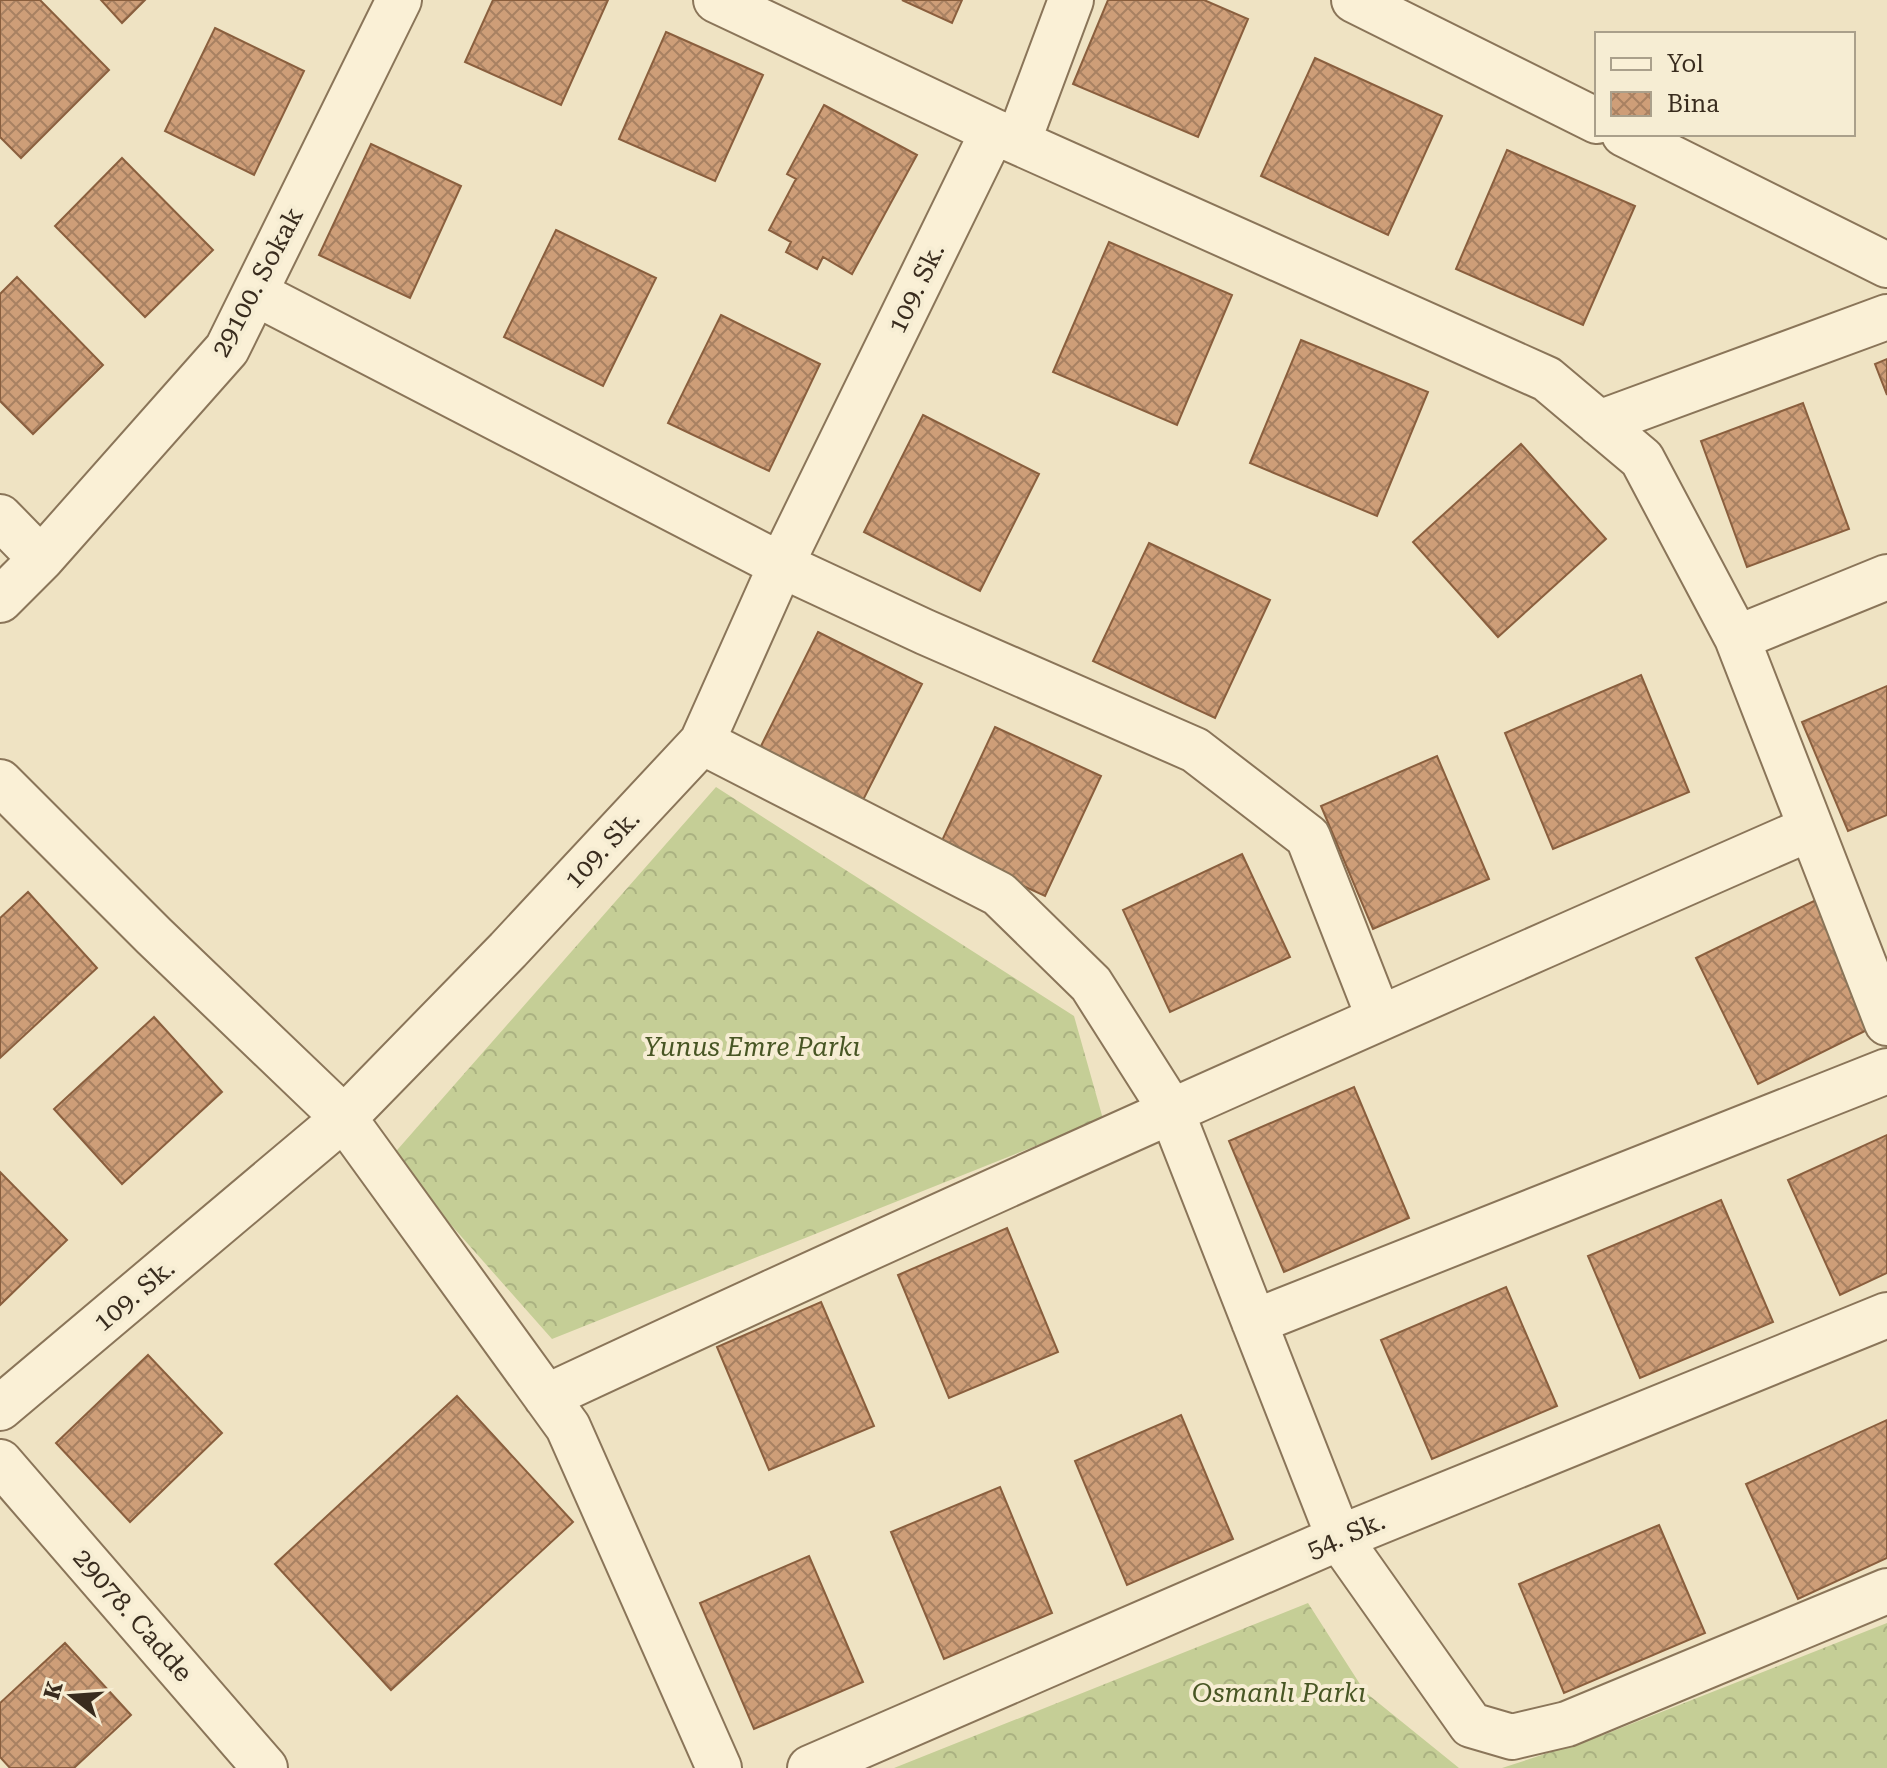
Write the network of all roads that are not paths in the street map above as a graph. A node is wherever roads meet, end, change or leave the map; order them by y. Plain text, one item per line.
1 (399, 0) edge
2 (716, 0) edge
3 (1071, 0) edge
4 (1354, 0) edge
5 (1595, 120) edge
6 (1628, 136) edge
7 (1006, 137) junction
8 (1887, 265) edge
9 (255, 293) junction
10 (1887, 317) edge
11 (1599, 423) junction
12 (0, 517) edge
13 (41, 559) junction
14 (781, 565) junction
15 (1887, 577) edge
16 (0, 600) edge
17 (1737, 638) junction
18 (702, 742) junction
19 (0, 782) edge
20 (1811, 828) junction
21 (1379, 1018) junction
22 (1887, 1023) edge
23 (1887, 1071) edge
24 (1171, 1110) junction
25 (344, 1118) junction
26 (1887, 1315) edge
27 (1254, 1322) junction
28 (546, 1397) junction
29 (0, 1408) edge
30 (0, 1462) edge
31 (1339, 1538) junction
32 (1887, 1591) edge
33 (818, 1766) edge
34 (265, 1768) edge
35 (719, 1768) edge

1 - 9 street, 29100. Sokak
2 - 7 street
3 - 7 street, 109. Sk.
4 - 5 street
6 - 8 street
7 - 11 street
7 - 14 street, 109. Sk.
9 - 13 street, 29100. Sokak
9 - 14 street
10 - 11 street
11 - 17 street
12 - 13 street
13 - 16 street, 29100. Sokak
14 - 18 street, 109. Sk.
14 - 21 street
15 - 17 street
17 - 20 street
18 - 24 street
18 - 25 street, 109. Sk.
19 - 25 street
20 - 21 street
20 - 22 street
21 - 24 street
23 - 27 street
24 - 27 street
24 - 28 street
25 - 28 street
25 - 29 street, 109. Sk.
26 - 31 street, 54. Sk.
27 - 31 street
28 - 35 street
30 - 34 street, 29078. Cadde
31 - 32 street
31 - 33 street, 54. Sk.

